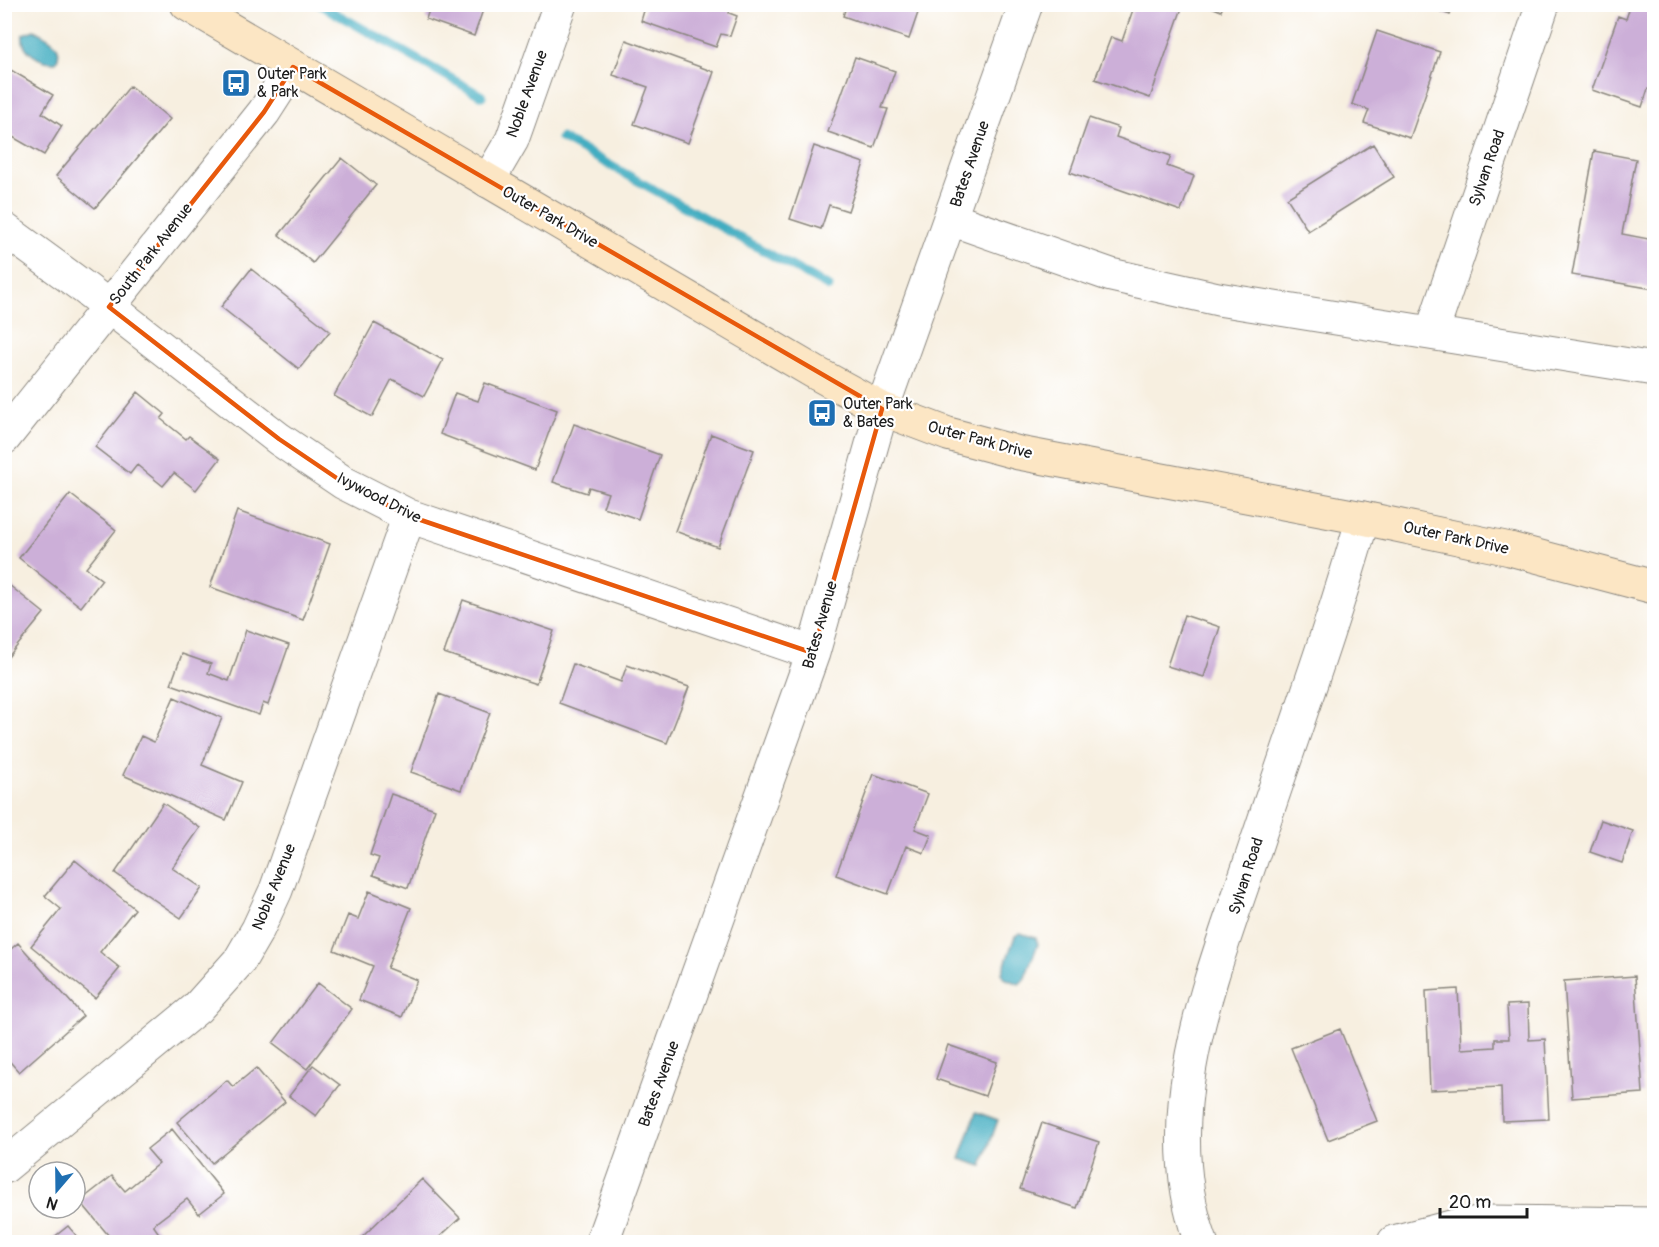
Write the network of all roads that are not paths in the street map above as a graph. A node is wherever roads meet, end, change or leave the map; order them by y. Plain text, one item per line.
1 (187, 4) edge
2 (560, 4) edge
3 (1026, 4) edge
4 (1543, 4) edge
5 (293, 67) junction
6 (488, 181) junction
7 (951, 219) junction
8 (4, 230) edge
9 (109, 307) junction
10 (1432, 332) junction
11 (1654, 369) edge
12 (882, 409) junction
13 (4, 438) edge
14 (409, 516) junction
15 (1363, 518) junction
16 (1654, 587) edge
17 (813, 653) junction
18 (4, 1167) edge
19 (1654, 1224) edge
20 (602, 1242) edge
21 (1201, 1242) edge
22 (1394, 1242) edge

1 - 5 street, Outer Park Drive
2 - 6 street, Noble Avenue
3 - 7 street, Bates Avenue
4 - 10 street, Sylvan Road
5 - 6 street, Outer Park Drive
5 - 9 street, South Park Avenue
6 - 12 street, Outer Park Drive
7 - 10 street
7 - 12 street, Bates Avenue
8 - 9 street, Ivywood Drive
9 - 13 street, South Park Avenue
9 - 14 street, Ivywood Drive
10 - 11 street
12 - 15 street, Outer Park Drive
12 - 17 street, Bates Avenue
14 - 17 street, Ivywood Drive
14 - 18 street, Noble Avenue
15 - 16 street, Outer Park Drive
15 - 21 street, Sylvan Road
17 - 20 street, Bates Avenue
19 - 22 street

